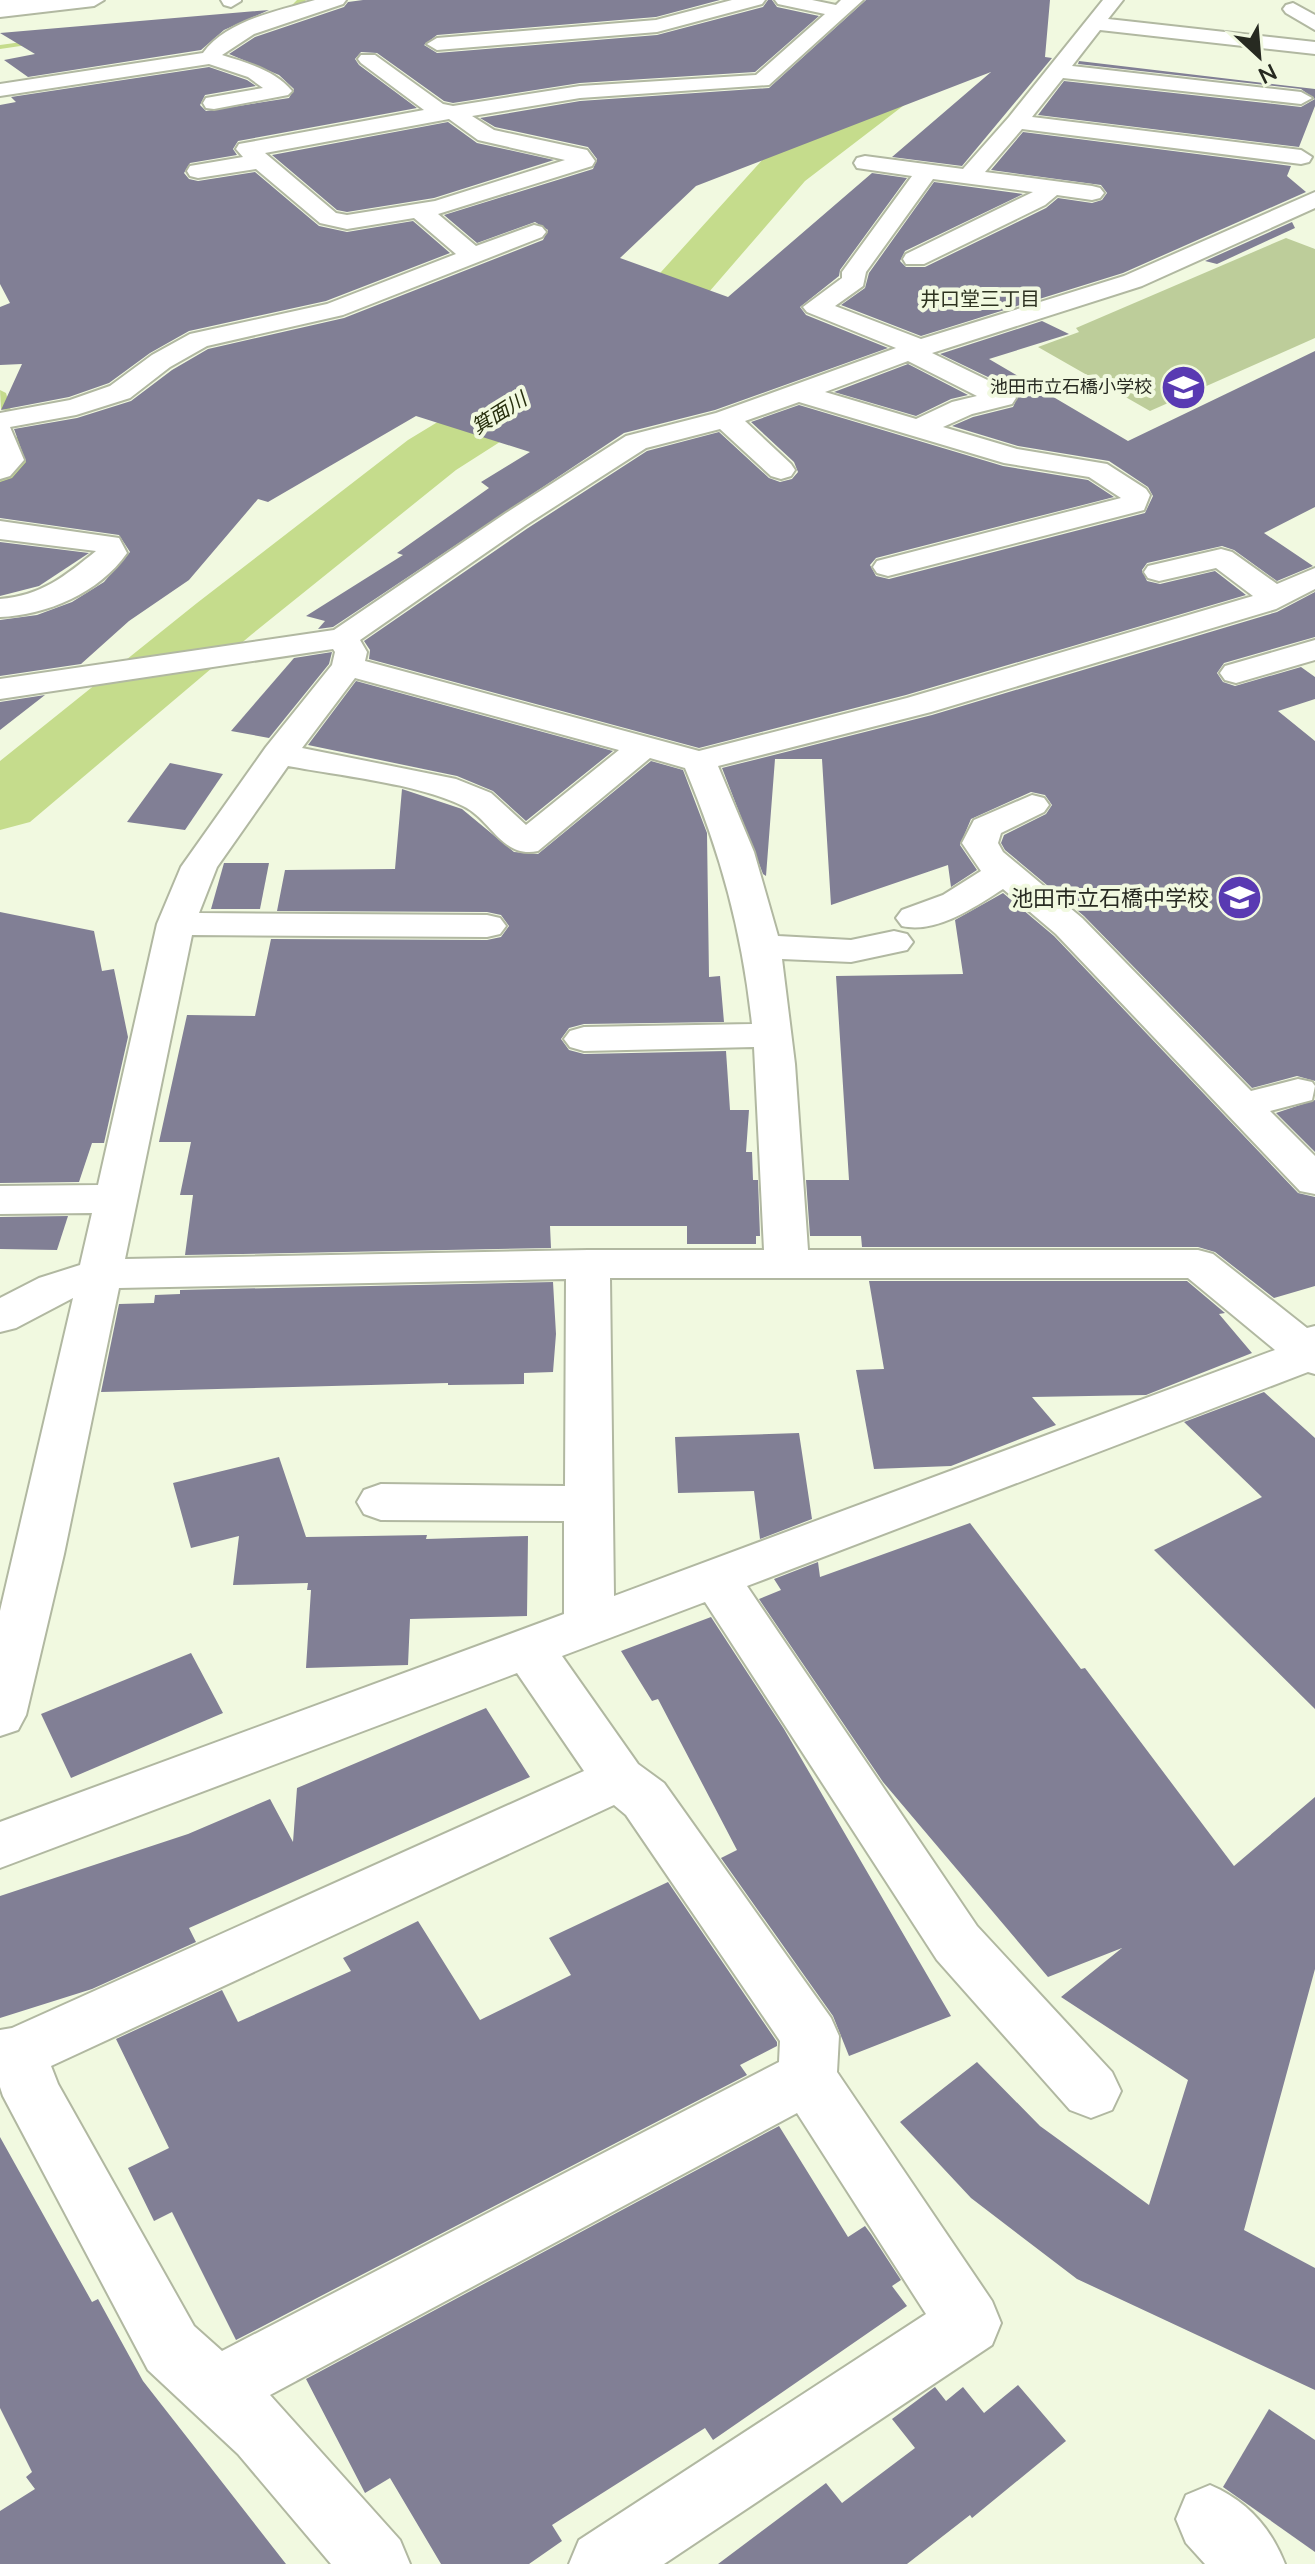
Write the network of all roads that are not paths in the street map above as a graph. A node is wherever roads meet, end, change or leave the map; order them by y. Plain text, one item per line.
1 (48, 0) edge
2 (94, 0) edge
3 (336, 0) edge
4 (755, 0) edge
5 (785, 0) edge
6 (1113, 0) edge
7 (847, 6) edge
8 (0, 9) edge
9 (22, 9) junction
10 (1293, 9) dead end
11 (602, 13) dead end
12 (1097, 24) junction
13 (1315, 24) edge
14 (0, 31) edge
15 (590, 34) junction
16 (437, 44) dead end
17 (1315, 48) edge
18 (210, 58) junction
19 (368, 59) dead end
20 (1058, 71) junction
21 (687, 85) junction
22 (0, 90) edge
23 (580, 92) junction
24 (214, 103) dead end
25 (697, 107) dead end
26 (1304, 108) edge
27 (452, 112) junction
28 (1017, 122) junction
29 (486, 135) junction
30 (1301, 157) junction
31 (262, 161) junction
32 (865, 163) dead end
33 (198, 171) dead end
34 (926, 172) junction
35 (540, 175) junction
36 (968, 178) junction
37 (1315, 185) edge
38 (1052, 188) junction
39 (1092, 193) dead end
40 (1315, 199) edge
41 (419, 210) junction
42 (534, 232) dead end
43 (473, 256) junction
44 (915, 259) dead end
45 (915, 350) junction
46 (799, 393) junction
47 (726, 419) junction
48 (0, 421) edge
49 (916, 429) junction
50 (0, 434) edge
51 (0, 470) edge
52 (781, 470) dead end
53 (0, 530) edge
54 (888, 567) dead end
55 (1159, 572) dead end
56 (1315, 577) edge
57 (0, 608) edge
58 (1294, 622) edge
59 (345, 652) junction
60 (1236, 673) dead end
61 (0, 689) edge
62 (643, 747) junction
63 (278, 754) junction
64 (699, 761) junction
65 (1032, 805) dead end
66 (1004, 872) junction
67 (176, 924) junction
68 (487, 926) dead end
69 (761, 947) junction
70 (771, 1035) junction
71 (584, 1039) dead end
72 (1298, 1091) dead end
73 (1243, 1105) junction
74 (1315, 1181) edge
75 (116, 1199) junction
76 (0, 1200) edge
77 (787, 1263) junction
78 (588, 1264) junction
79 (100, 1274) junction
80 (0, 1317) edge
81 (1312, 1349) edge
82 (381, 1502) dead end
83 (587, 1504) junction
84 (715, 1578) junction
85 (589, 1625) junction
86 (528, 1648) junction
87 (0, 1715) edge
88 (619, 1779) junction
89 (0, 1845) edge
90 (8, 2055) edge
91 (807, 2077) junction
92 (1091, 2091) dead end
93 (216, 2389) junction
94 (376, 2564) edge
95 (603, 2564) edge

1 - 8 main road
2 - 9 main road
3 - 18 main road
4 - 15 main road
5 - 7 main road
6 - 12 main road
7 - 21 main road
8 - 9 main road
9 - 14 main road
10 - 13 main road
11 - 15 main road
12 - 17 main road
12 - 20 main road
15 - 16 main road
15 - 23 main road
18 - 22 main road
18 - 24 main road
19 - 27 main road
20 - 26 main road
20 - 28 main road
21 - 23 main road
21 - 25 main road
23 - 27 main road
26 - 30 main road
27 - 29 main road
27 - 31 main road
28 - 30 main road
28 - 36 main road
29 - 35 main road
29 - 35 main road
30 - 37 main road
31 - 33 main road
31 - 41 main road
32 - 34 main road
34 - 36 main road
34 - 45 main road
35 - 41 main road
36 - 38 main road
38 - 39 main road
38 - 44 main road
40 - 45 main road
41 - 43 main road
42 - 43 main road
43 - 48 main road
45 - 46 main road
45 - 49 main road
46 - 47 main road
46 - 49 main road
47 - 52 main road
47 - 59 main road
49 - 54 main road
50 - 51 main road
53 - 57 main road
55 - 58 main road
56 - 58 main road
58 - 60 main road
58 - 64 main road
59 - 61 main road
59 - 62 main road
59 - 63 main road
62 - 63 main road
62 - 64 main road
63 - 67 main road
64 - 69 main road
65 - 66 main road
66 - 69 main road
66 - 73 main road
67 - 68 main road
67 - 75 main road
69 - 70 main road
70 - 71 main road
70 - 77 main road
72 - 73 main road
73 - 74 main road
75 - 76 main road
75 - 79 main road
77 - 78 main road
77 - 81 main road
78 - 79 main road
78 - 83 main road
79 - 80 main road
79 - 87 main road
81 - 84 main road
82 - 83 main road
83 - 85 main road
84 - 85 main road
84 - 92 main road
85 - 86 main road
86 - 88 main road
86 - 89 main road
88 - 90 main road
88 - 91 main road
90 - 93 main road
91 - 93 main road
91 - 95 main road
93 - 94 main road

